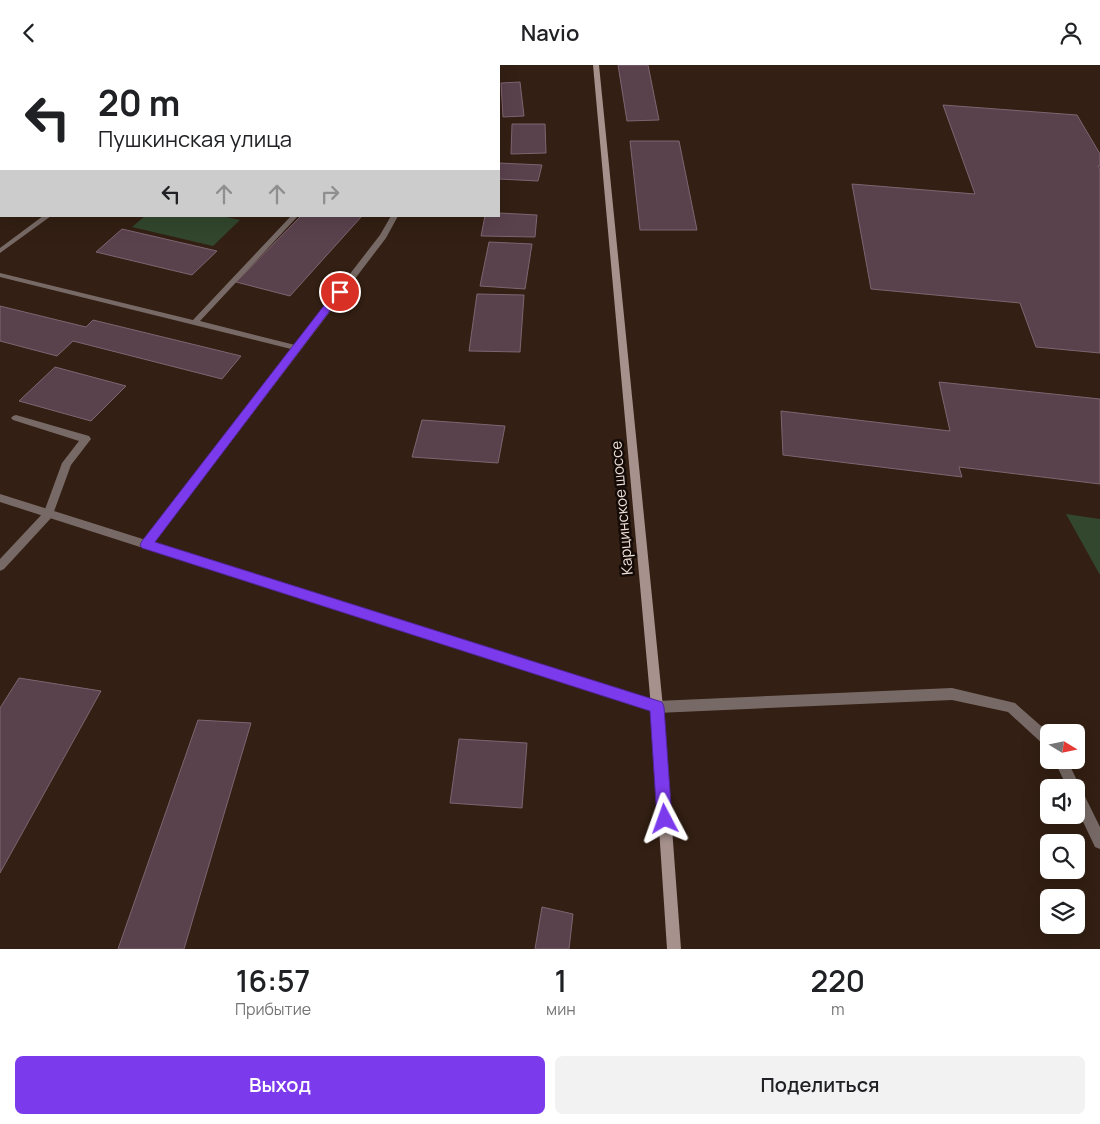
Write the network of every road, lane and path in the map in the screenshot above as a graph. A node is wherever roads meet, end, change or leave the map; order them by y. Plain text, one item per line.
1 (596, 65) edge
2 (47, 217) edge
3 (294, 217) edge
4 (394, 217) edge
5 (0, 251) edge
6 (0, 275) edge
7 (194, 323) junction
8 (297, 349) junction
9 (16, 418) dead end
10 (0, 499) edge
11 (48, 514) junction
12 (146, 545) junction
13 (0, 566) edge
14 (657, 707) junction
15 (1040, 734) edge
16 (1085, 811) edge
17 (1100, 842) edge
18 (674, 949) edge

1 - 14 main road, Карцинское шоссе
2 - 5 street
3 - 7 street
4 - 8 street
6 - 7 street
7 - 8 street
8 - 12 street
9 - 11 street
10 - 11 street
11 - 12 street
11 - 13 street
12 - 14 street
14 - 15 street
14 - 18 main road, Карцинское шоссе
16 - 17 street

